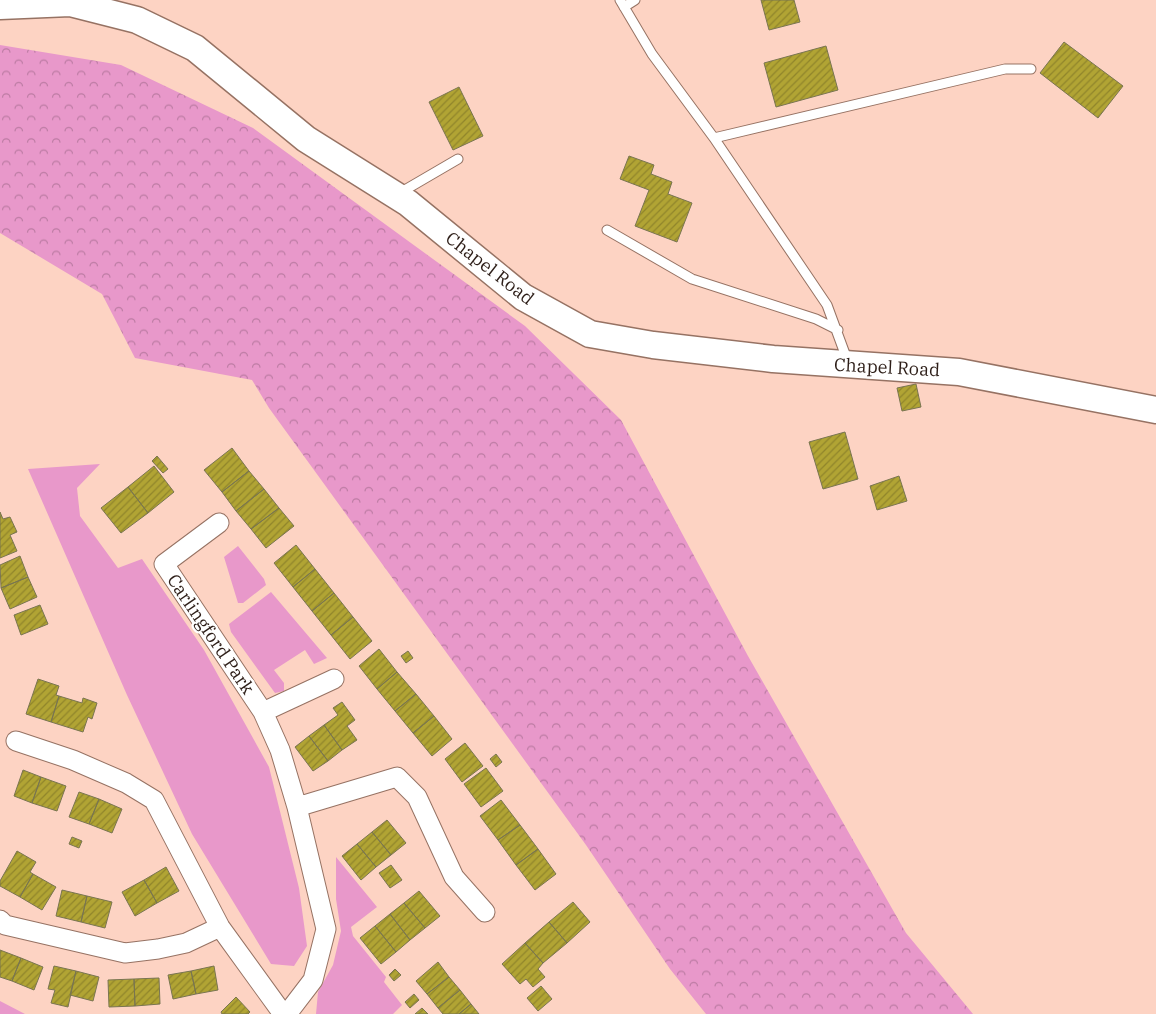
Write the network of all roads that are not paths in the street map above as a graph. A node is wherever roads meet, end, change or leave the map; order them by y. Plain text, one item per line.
1 (635, 0) edge
2 (622, 3) edge
3 (0, 6) edge
4 (1031, 69) dead end
5 (714, 138) junction
6 (458, 159) dead end
7 (396, 195) junction
8 (607, 230) dead end
9 (838, 330) junction
10 (850, 366) junction
11 (1156, 410) edge
12 (219, 523) dead end
13 (334, 680) dead end
14 (262, 712) junction
15 (16, 741) dead end
16 (297, 807) junction
17 (485, 912) dead end
18 (0, 920) edge
19 (220, 927) junction
20 (285, 1014) edge

1 - 2 lane
2 - 5 lane
3 - 7 street, Chapel Road
4 - 5 lane
5 - 9 lane
6 - 7 lane
7 - 10 street, Chapel Road
8 - 9 lane
9 - 10 lane
10 - 11 street, Chapel Road
12 - 14 street, Carlingford Park
13 - 14 street, Carlingford Park
14 - 16 street, Carlingford Park
15 - 19 street, Carlingford Park
16 - 17 street
16 - 20 street, Carlingford Park
18 - 19 street
19 - 20 street, Carlingford Park

